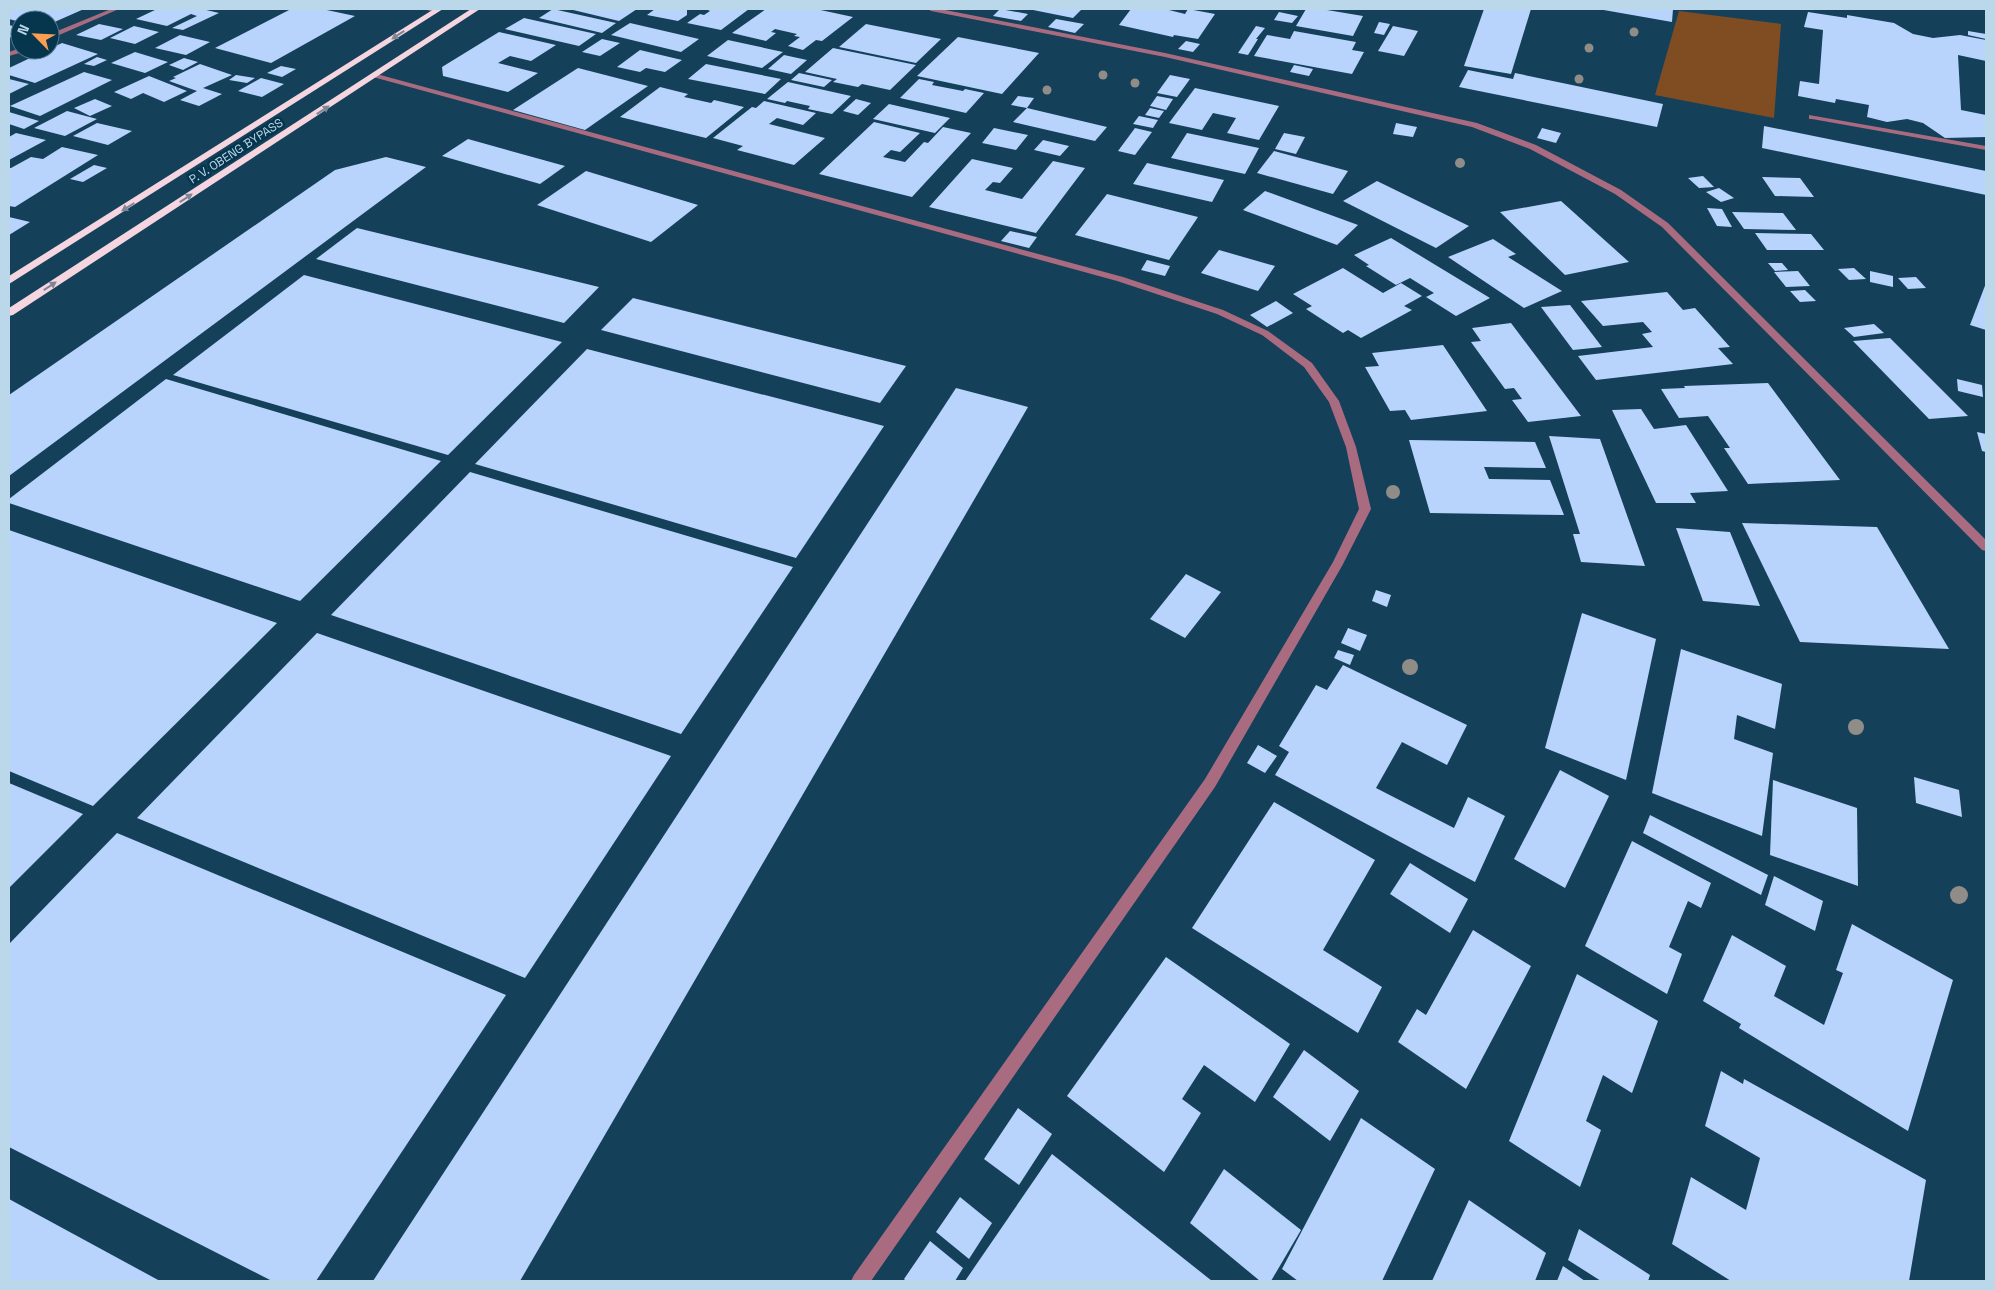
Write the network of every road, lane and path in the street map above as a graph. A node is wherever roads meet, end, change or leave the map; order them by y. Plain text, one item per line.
1 (116, 9) edge
2 (434, 9) edge
3 (476, 9) edge
4 (931, 9) edge
5 (60, 33) edge
6 (376, 75) junction
7 (1812, 117) dead end
8 (1986, 148) edge
9 (9, 281) edge
10 (9, 313) edge
11 (1986, 547) edge
12 (860, 1281) edge

1 - 5 street
2 -> 9 highway, P. V. OBENG BYPASS
3 - 6 highway, P. V. OBENG BYPASS
4 - 11 street
10 -> 6 highway, P. V. OBENG BYPASS
6 - 12 street
7 - 8 street

